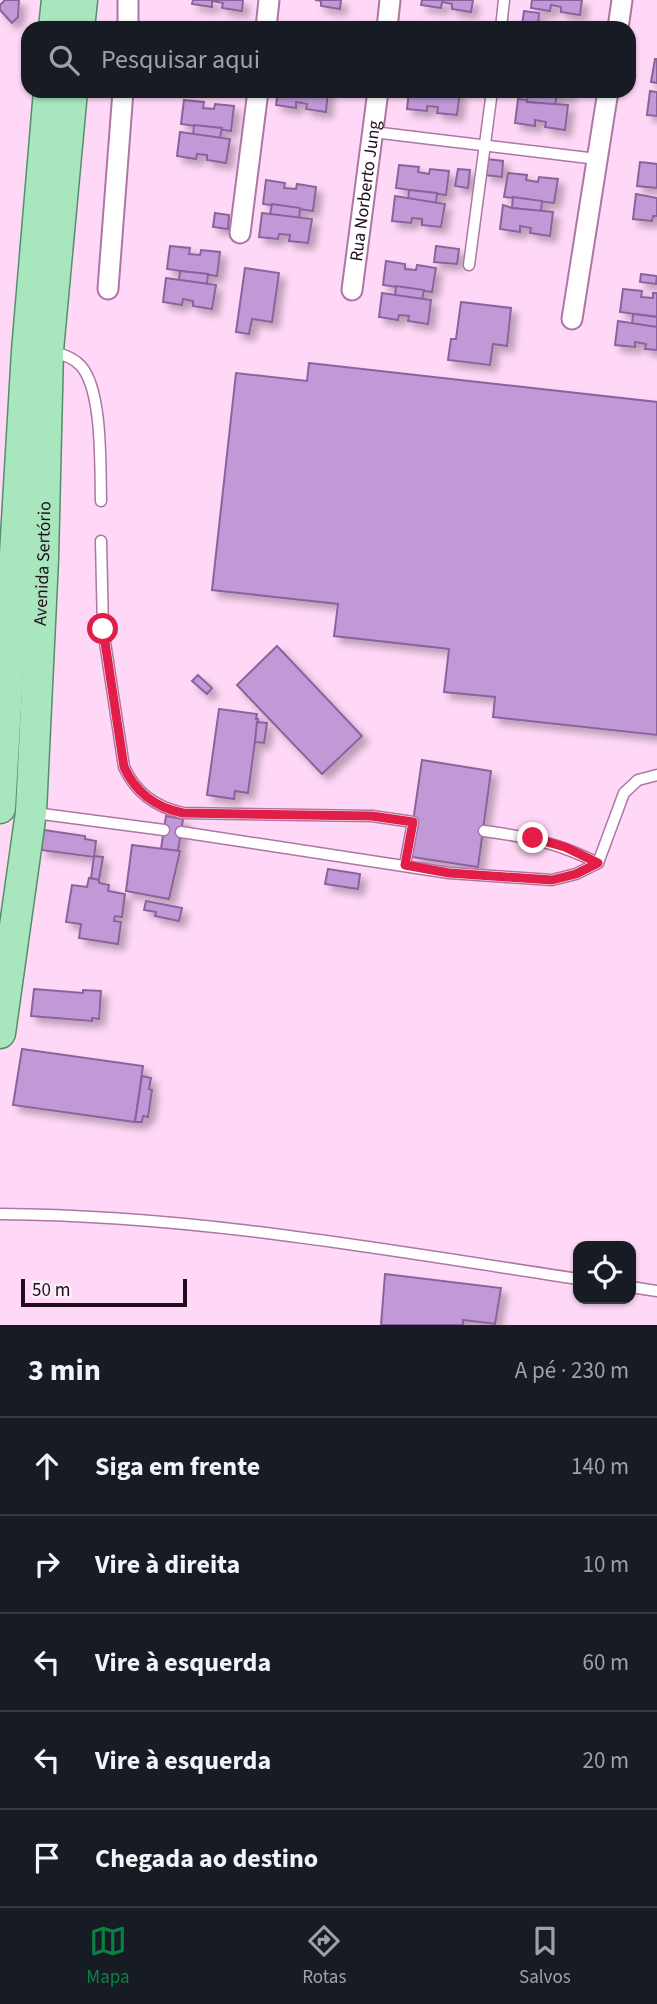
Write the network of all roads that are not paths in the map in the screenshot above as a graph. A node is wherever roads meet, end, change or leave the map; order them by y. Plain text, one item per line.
1 (57, 0) edge
2 (82, 0) edge
3 (128, 0) edge
4 (269, 0) edge
5 (390, 0) edge
6 (504, 0) edge
7 (622, 0) edge
8 (55, 21) edge
9 (80, 21) edge
10 (128, 21) edge
11 (267, 21) edge
12 (388, 21) edge
13 (501, 21) edge
14 (619, 21) edge
15 (49, 98) edge
16 (71, 98) edge
17 (122, 98) edge
18 (257, 98) edge
19 (377, 98) edge
20 (491, 98) edge
21 (607, 98) edge
22 (373, 132) junction
23 (485, 145) junction
24 (597, 159) junction
25 (240, 233) dead end
26 (469, 265) dead end
27 (108, 289) dead end
28 (352, 290) dead end
29 (572, 319) dead end
30 (37, 351) junction
31 (102, 501) dead end
32 (101, 541) dead end
33 (657, 775) edge
34 (13, 810) edge
35 (164, 830) dead end
36 (484, 831) dead end
37 (181, 832) dead end
38 (598, 863) junction
39 (405, 865) junction
40 (0, 1033) edge
41 (0, 1213) edge
42 (573, 1278) edge
43 (636, 1288) edge
44 (657, 1291) edge

1 - 8 main road
2 - 9 main road
3 - 10 street
4 - 11 street
5 - 12 street
6 - 13 lane
7 - 14 street
15 - 30 main road, Avenida Sertório
16 - 30 main road, Avenida Sertório
17 - 27 street
18 - 25 street
19 - 22 street, Rua Norberto Jung
20 - 23 lane
21 - 24 street
22 - 23 lane
22 - 28 street, Rua Norberto Jung
23 - 24 lane
23 - 26 lane
24 - 29 street
30 - 31 lane
30 - 34 main road, Avenida Sertório
32 - 39 lane
33 - 38 lane
34 - 35 lane
34 - 40 main road, Avenida Sertório
36 - 38 lane
37 - 39 lane
38 - 39 lane
41 - 42 lane
43 - 44 lane

